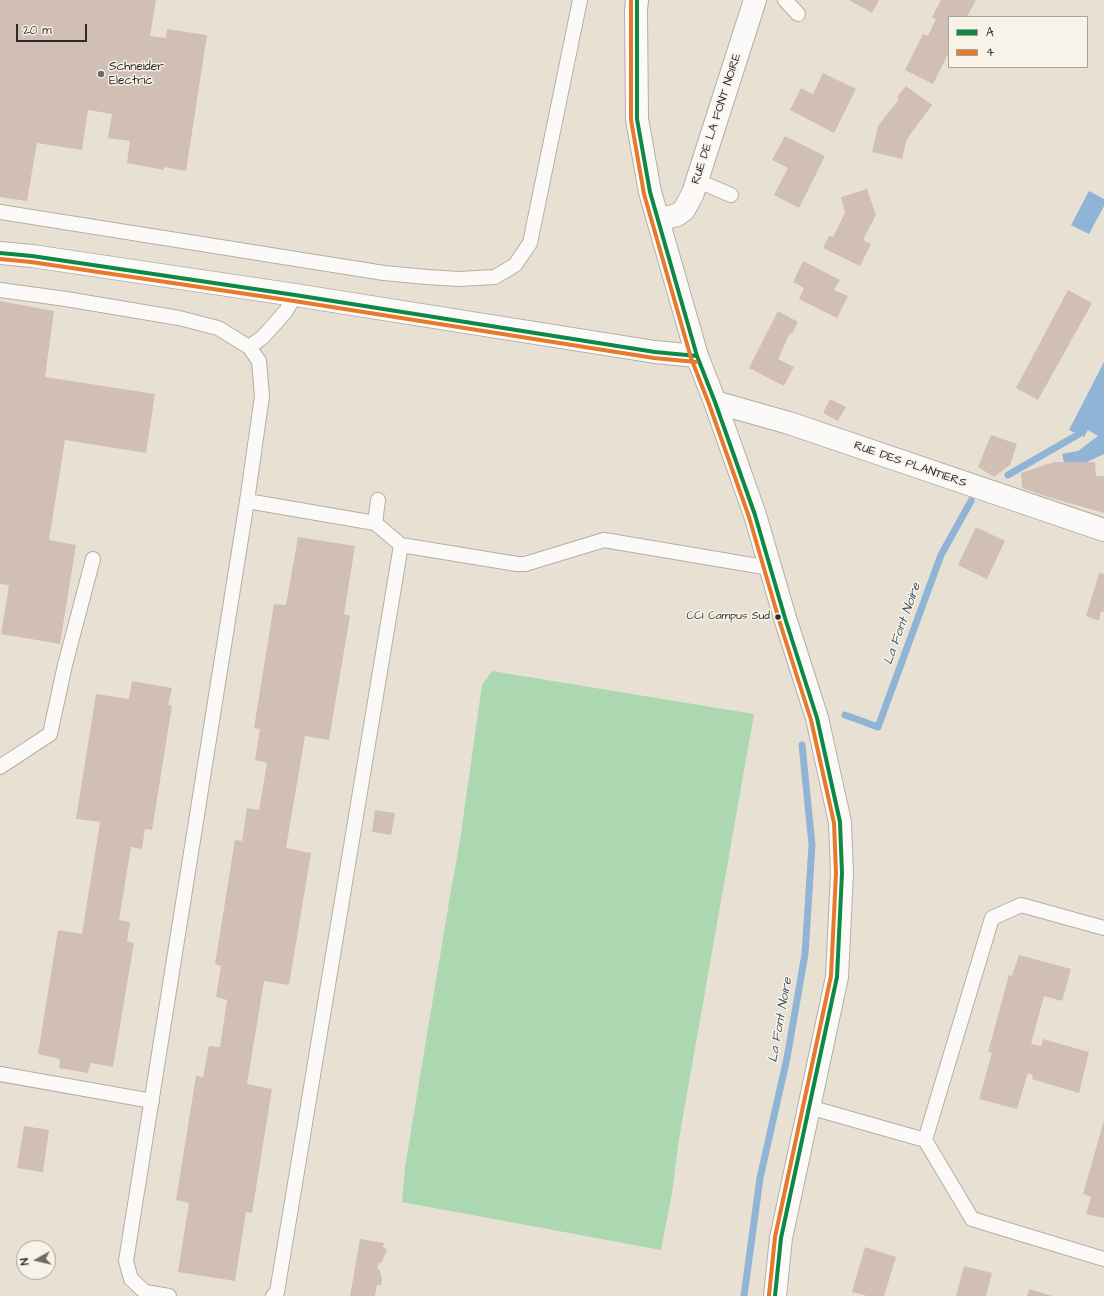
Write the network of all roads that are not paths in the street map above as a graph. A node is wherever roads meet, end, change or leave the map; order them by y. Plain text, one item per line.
1 (580, 0) edge
2 (637, 0) edge
3 (755, 0) edge
4 (785, 0) edge
5 (798, 14) dead end
6 (698, 181) junction
7 (731, 196) dead end
8 (0, 212) edge
9 (658, 220) junction
10 (0, 253) edge
11 (0, 290) edge
12 (295, 296) junction
13 (249, 347) junction
14 (697, 356) junction
15 (715, 402) junction
16 (378, 500) dead end
17 (247, 501) junction
18 (375, 523) junction
19 (1104, 530) edge
20 (401, 545) junction
21 (93, 559) dead end
22 (770, 568) junction
23 (0, 767) edge
24 (1104, 928) edge
25 (0, 1074) edge
26 (152, 1101) junction
27 (809, 1107) junction
28 (925, 1140) junction
29 (1104, 1259) edge
30 (169, 1296) edge
31 (273, 1296) edge
32 (775, 1296) edge

1 - 8 lane
2 - 9 street
3 - 6 street, RUE DE LA FONT NOIRE
4 - 5 lane
6 - 7 lane
6 - 9 street, RUE DE LA FONT NOIRE
9 - 14 street
10 - 12 street
11 - 13 lane
12 - 13 lane
12 - 14 street
13 - 17 lane
14 - 15 street
15 - 19 street, RUE DES PLANTIERS
15 - 22 street
16 - 18 lane
17 - 18 lane
17 - 26 lane
18 - 20 lane
20 - 22 lane
20 - 31 lane
21 - 23 lane
22 - 27 street
24 - 28 lane
25 - 26 lane
26 - 30 lane
27 - 28 lane
27 - 32 street
28 - 29 lane

